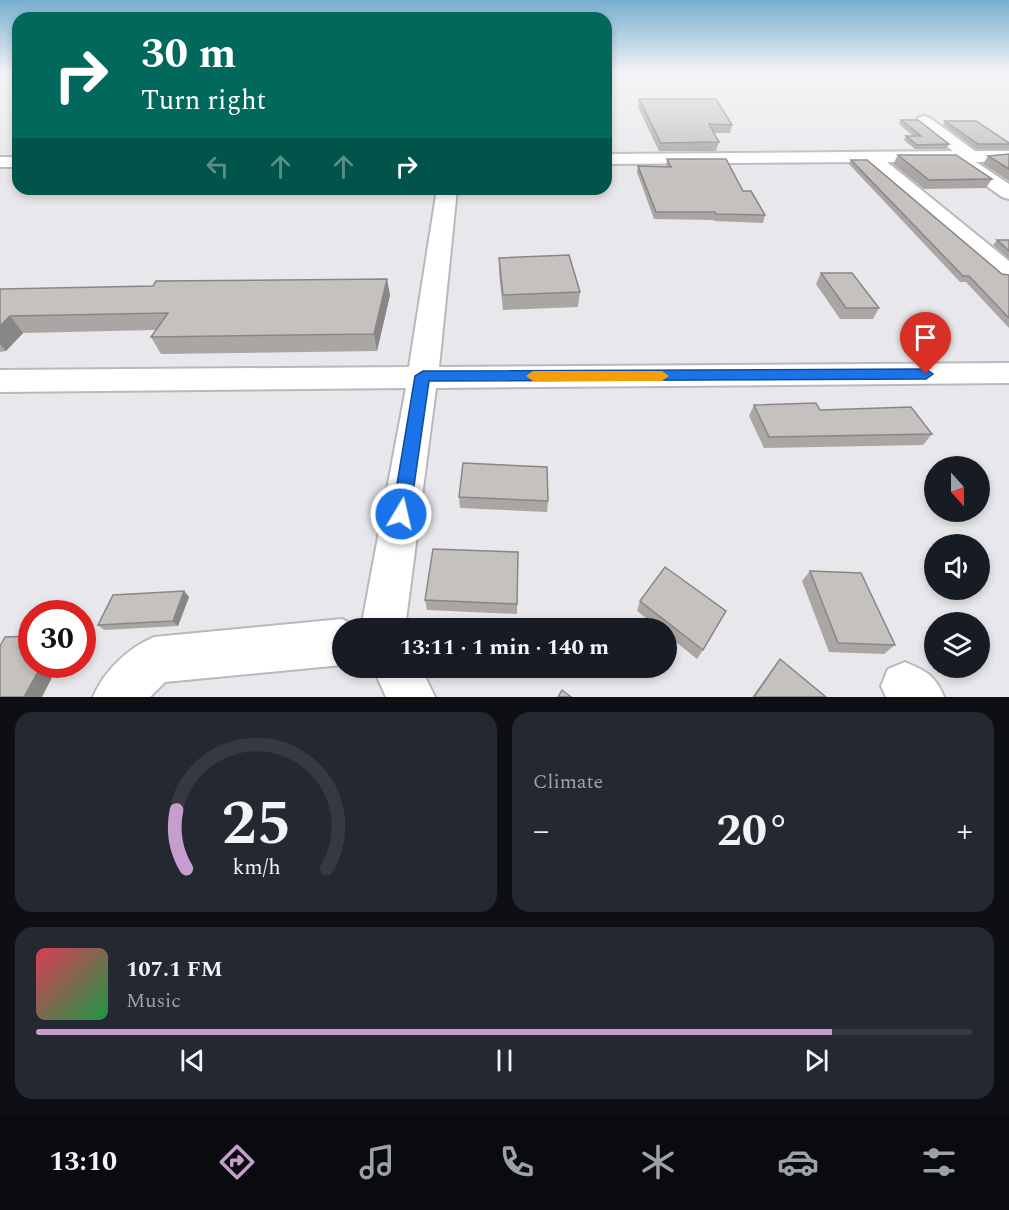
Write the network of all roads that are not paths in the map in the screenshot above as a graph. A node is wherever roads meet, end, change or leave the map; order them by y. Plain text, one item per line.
1 (924, 122) edge
2 (964, 156) junction
3 (1009, 156) edge
4 (870, 157) junction
5 (612, 159) edge
6 (1009, 193) edge
7 (446, 195) edge
8 (1009, 273) edge
9 (1009, 373) edge
10 (423, 376) junction
11 (0, 381) edge
12 (385, 618) edge
13 (332, 643) edge
14 (401, 678) edge
15 (117, 697) edge
16 (411, 697) edge

1 - 2 street
2 - 3 street
2 - 4 street
2 - 6 street
4 - 5 street
4 - 8 street
7 - 10 street
9 - 10 street
10 - 11 street
10 - 12 street
13 - 15 street
14 - 16 street

